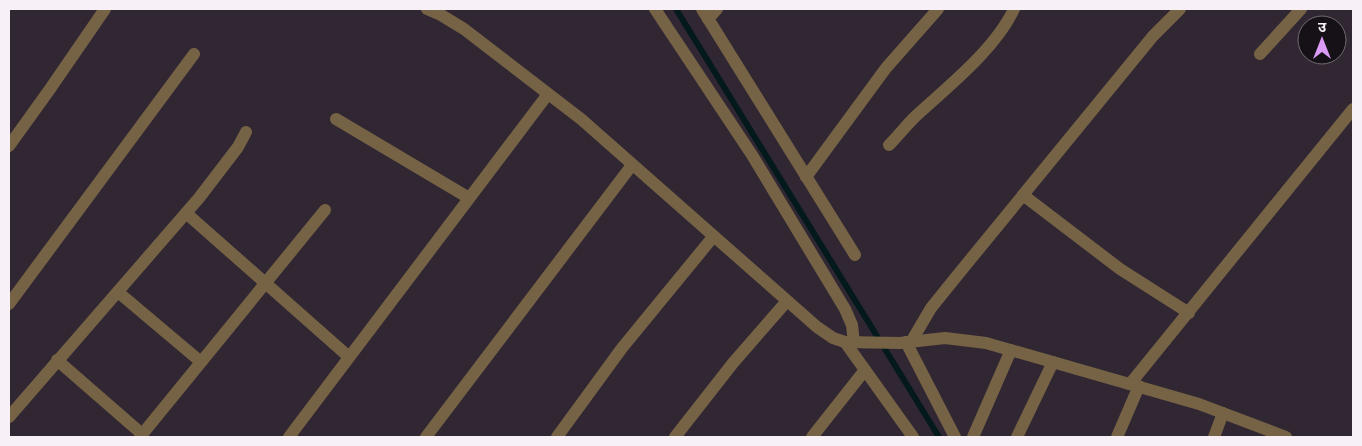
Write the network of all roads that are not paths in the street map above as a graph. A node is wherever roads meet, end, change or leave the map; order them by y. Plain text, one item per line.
1 (105, 9) edge
2 (427, 9) edge
3 (655, 9) edge
4 (717, 9) edge
5 (938, 9) edge
6 (1014, 9) edge
7 (1180, 9) edge
8 (1301, 9) edge
9 (705, 14) edge
10 (194, 54) dead end
11 (1260, 54) dead end
12 (548, 94) junction
13 (1353, 110) edge
14 (336, 119) dead end
15 (246, 132) dead end
16 (889, 145) dead end
17 (9, 146) edge
18 (632, 165) junction
19 (806, 177) junction
20 (1023, 195) junction
21 (469, 198) junction
22 (325, 210) dead end
23 (186, 213) junction
24 (713, 237) junction
25 (855, 254) dead end
26 (265, 284) junction
27 (118, 292) junction
28 (787, 301) junction
29 (9, 304) edge
30 (1189, 313) junction
31 (906, 342) junction
32 (853, 343) junction
33 (1011, 350) junction
34 (349, 357) junction
35 (57, 360) junction
36 (201, 362) junction
37 (1054, 362) junction
38 (865, 370) junction
39 (1134, 385) junction
40 (1224, 413) junction
41 (9, 417) edge
42 (141, 436) edge
43 (289, 437) edge
44 (426, 437) edge
45 (557, 437) edge
46 (676, 437) edge
47 (812, 437) edge
48 (913, 437) edge
49 (956, 437) edge
50 (973, 437) edge
51 (1017, 437) edge
52 (1118, 437) edge
53 (1214, 437) edge
54 (1286, 437) edge

1 - 17 street
2 - 12 street
3 - 32 street
4 - 9 street
5 - 19 street
6 - 16 street
7 - 20 street
8 - 11 street
9 - 19 street
10 - 29 street
12 - 18 street
12 - 21 street
13 - 30 street
14 - 21 street
15 - 23 street
18 - 24 street
18 - 44 street
19 - 25 street
20 - 30 street
20 - 31 street
21 - 34 street
22 - 26 street
23 - 26 street
23 - 27 street
24 - 28 street
24 - 45 street
26 - 34 street
26 - 36 street
27 - 35 street
27 - 36 street
28 - 32 street
28 - 46 street
30 - 39 street
31 - 32 street
31 - 33 street
31 - 49 street
32 - 38 street
33 - 37 street
33 - 50 street
34 - 43 street
35 - 41 street
35 - 42 street
36 - 42 street
37 - 39 street
37 - 51 street
38 - 47 street
38 - 48 street
39 - 40 street
39 - 52 street
40 - 53 street
40 - 54 street

